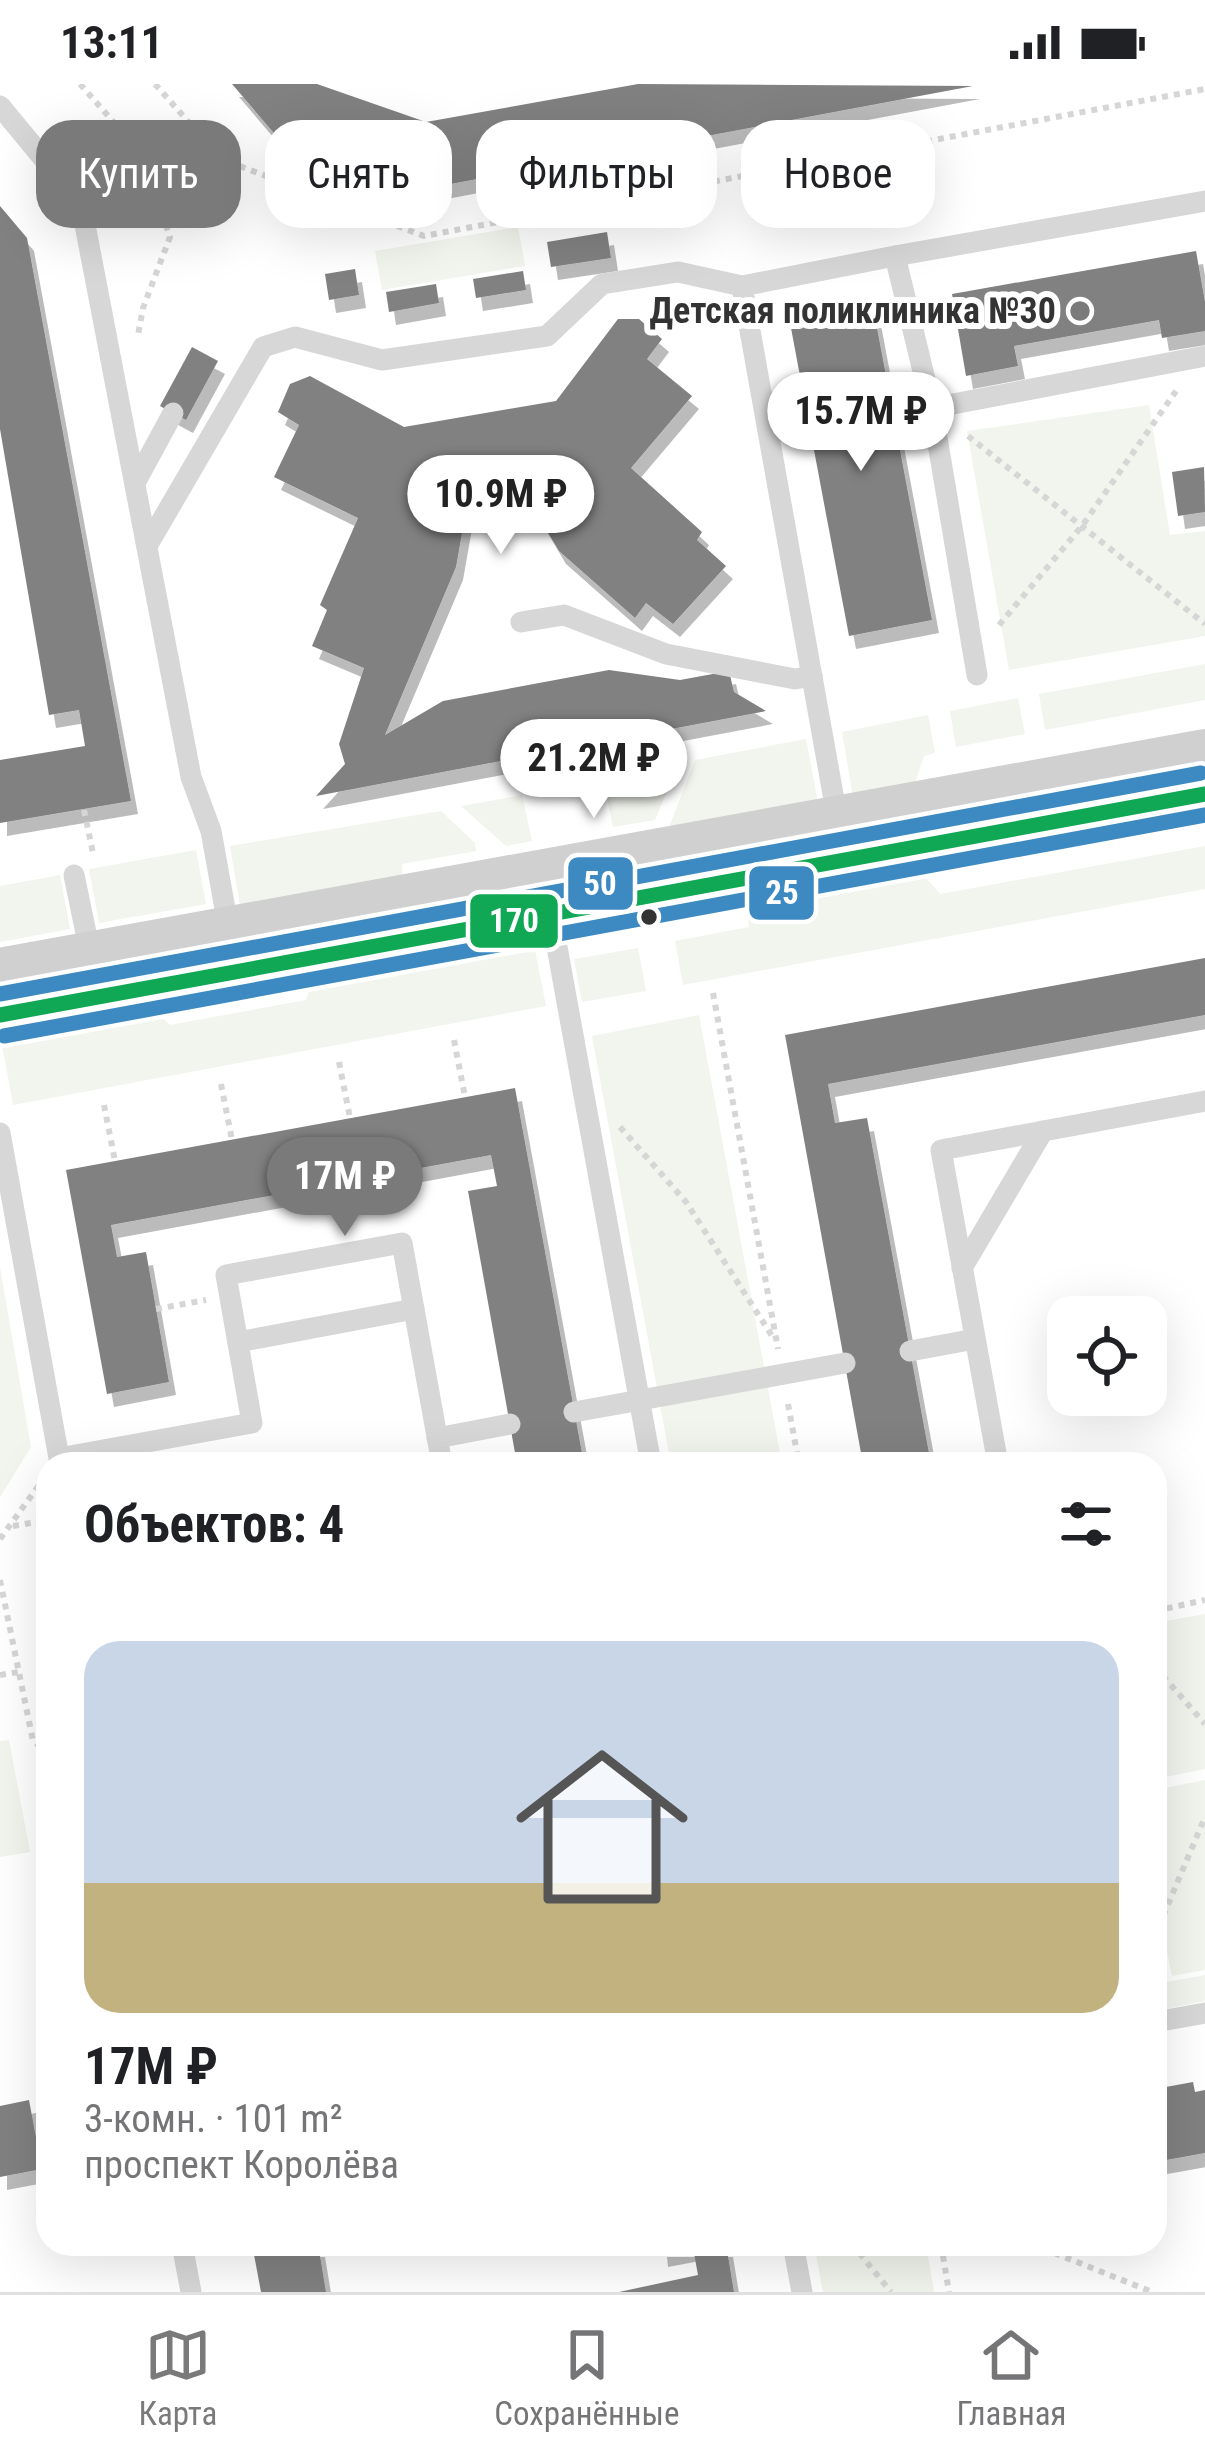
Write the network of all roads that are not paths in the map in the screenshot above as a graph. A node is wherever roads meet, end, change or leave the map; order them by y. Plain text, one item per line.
1 (0, 106) edge
2 (1205, 201) edge
3 (895, 256) junction
4 (742, 286) junction
5 (1202, 357) edge
6 (932, 408) junction
7 (173, 413) dead end
8 (135, 483) junction
9 (147, 547) junction
10 (521, 622) dead end
11 (976, 665) road end
12 (812, 676) junction
13 (1205, 755) edge
14 (1205, 794) edge
15 (842, 842) junction
16 (74, 875) dead end
17 (551, 913) junction
18 (232, 952) junction
19 (91, 958) junction
20 (0, 975) edge
21 (0, 1016) edge
22 (1205, 1101) edge
23 (1043, 1131) junction
24 (0, 1133) edge
25 (962, 1268) junction
26 (414, 1309) junction
27 (975, 1339) junction
28 (238, 1342) junction
29 (910, 1351) dead end
30 (845, 1363) dead end
31 (640, 1401) junction
32 (574, 1412) dead end
33 (510, 1424) dead end
34 (58, 1452) edge
35 (92, 1452) edge
36 (440, 1452) edge
37 (649, 1452) edge
38 (996, 1452) edge
39 (1205, 2013) edge
40 (1167, 2020) edge
41 (184, 2256) edge
42 (795, 2256) edge
43 (191, 2292) edge
44 (802, 2292) edge

1 - 8 lane
2 - 3 lane
3 - 4 lane
3 - 6 lane
4 - 9 lane
4 - 12 lane
5 - 6 lane
6 - 11 lane
7 - 8 lane
8 - 9 lane
9 - 18 lane
10 - 12 lane
12 - 15 lane
13 - 15 street
14 - 15 street
15 - 17 street
15 - 18 street
16 - 19 lane
17 - 18 street
17 - 31 lane
18 - 19 street
18 - 21 street
19 - 20 street
22 - 23 lane
23 - 25 lane
23 - 25 lane
24 - 34 lane
25 - 27 lane
26 - 28 lane
26 - 28 lane
26 - 36 lane
27 - 29 lane
27 - 38 lane
28 - 35 lane
30 - 31 lane
31 - 32 lane
31 - 37 lane
33 - 36 lane
39 - 40 lane
41 - 43 lane
42 - 44 lane

